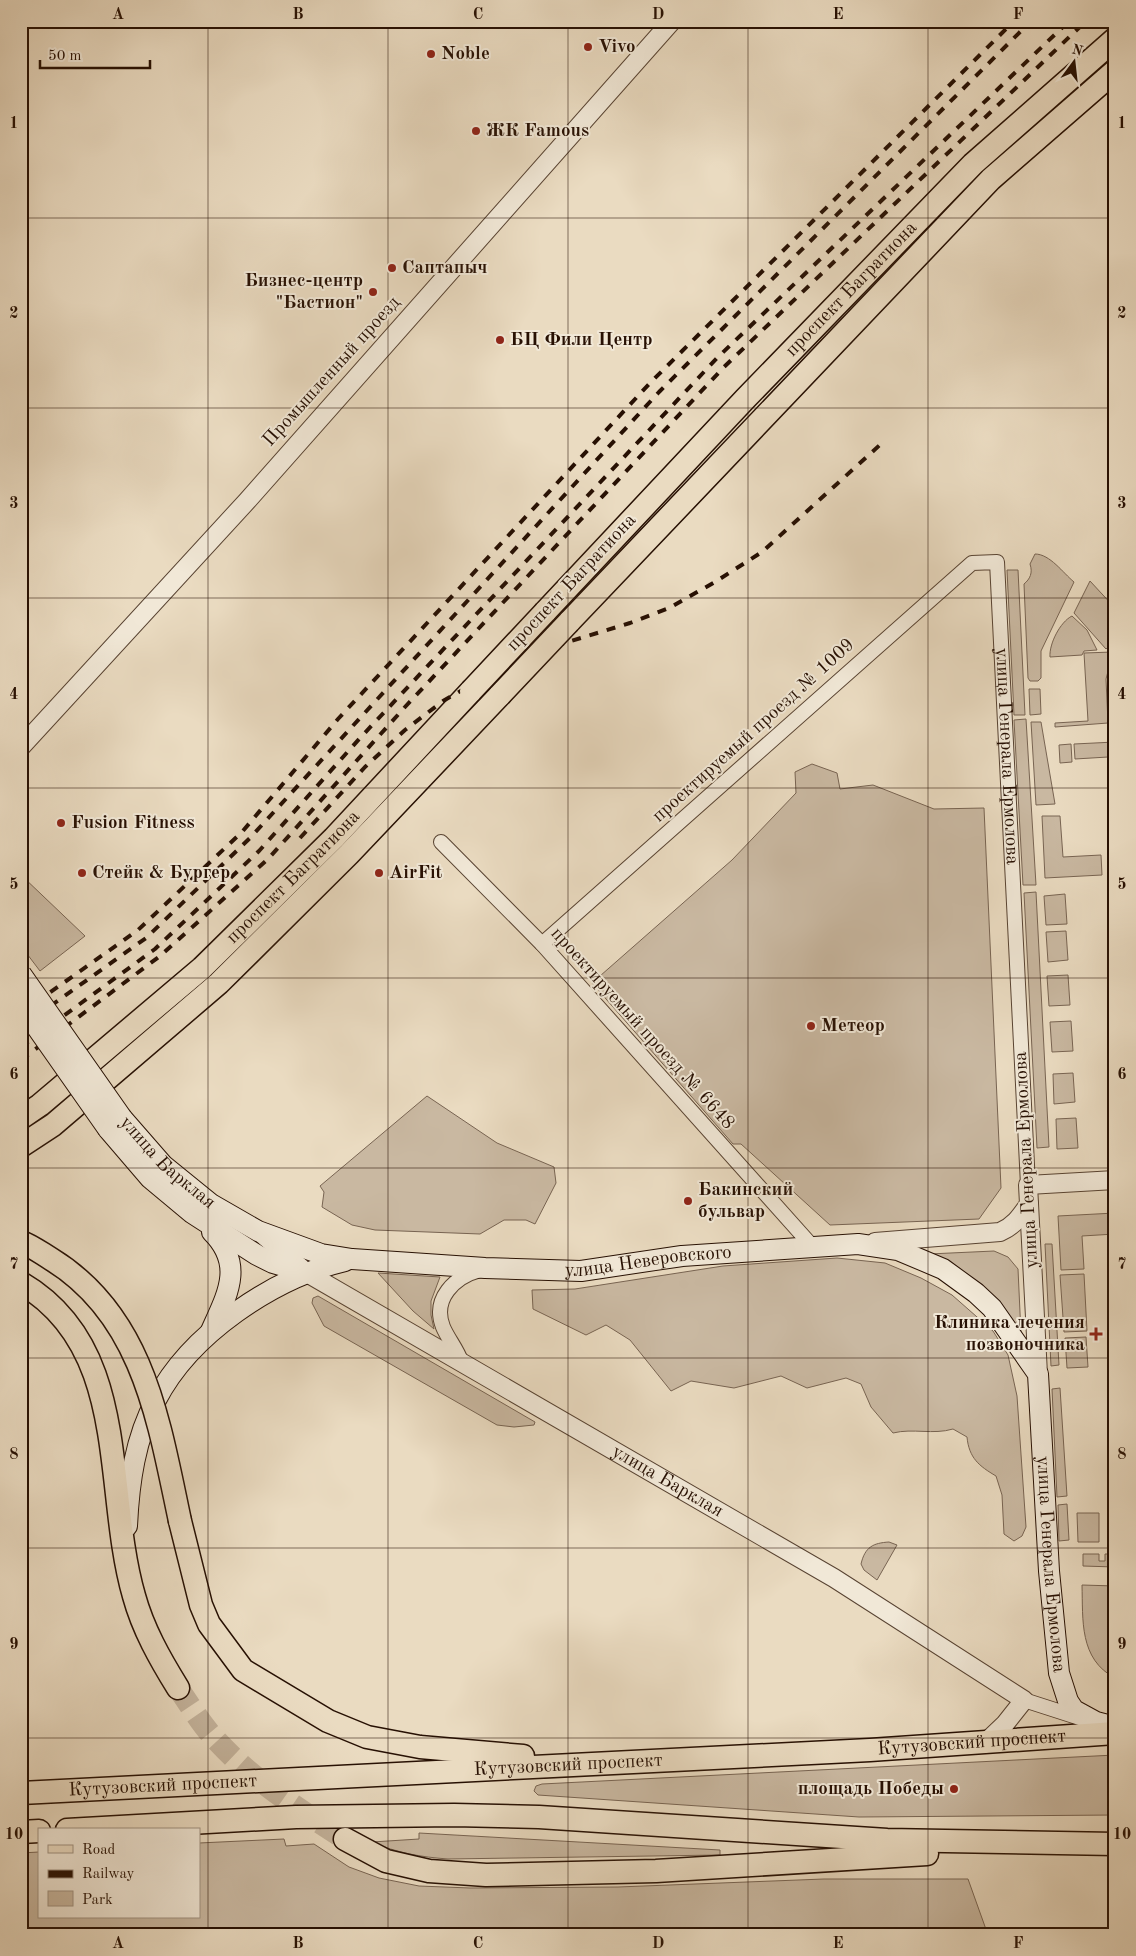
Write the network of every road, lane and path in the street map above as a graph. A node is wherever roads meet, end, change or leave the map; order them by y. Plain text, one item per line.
1 (672, 21) edge
2 (1115, 39) edge
3 (1115, 71) edge
4 (998, 562) joint
5 (21, 747) edge
6 (441, 842) dead end
7 (542, 944) junction
8 (21, 974) edge
9 (21, 1005) edge
10 (21, 1118) edge
11 (115, 1124) junction
12 (21, 1146) edge
13 (1115, 1180) edge
14 (1028, 1185) junction
15 (1029, 1204) junction
16 (192, 1213) junction
17 (258, 1231) junction
18 (21, 1242) edge
19 (858, 1244) junction
20 (812, 1246) junction
21 (352, 1259) junction
22 (485, 1268) junction
23 (307, 1273) junction
24 (21, 1283) edge
25 (210, 1333) junction
26 (461, 1361) junction
27 (1038, 1374) junction
28 (126, 1555) junction
29 (178, 1688) tunnel mouth
30 (1024, 1700) junction
31 (1108, 1728) edge
32 (984, 1744) junction
33 (641, 1762) junction
34 (21, 1794) edge
35 (102, 1828) edge
36 (38, 1831) edge
37 (21, 1832) edge
38 (345, 1839) tunnel mouth
39 (1115, 1844) edge
40 (1073, 1845) junction

1 - 5 street, Промышленный проезд
2 - 10 main road, проспект Багратиона, bridge
3 - 12 main road, проспект Багратиона, bridge
4 - 7 street, проектируемый проезд № 1009
4 - 14 street, улица Генерала Ермолова
6 - 7 street, проектируемый проезд № 6648
7 - 20 street, проектируемый проезд № 6648
8 - 11 main road, улица Барклая, bridge
9 - 11 main road, улица Барклая, bridge
11 - 16 main road, улица Барклая
11 - 17 main road, улица Барклая
13 - 14 street
14 - 15 street, улица Генерала Ермолова
15 - 19 street, улица Неверовского
15 - 27 street, улица Генерала Ермолова
16 - 23 main road, улица Барклая
16 - 25 main road
17 - 21 main road, улица Неверовского
17 - 23 street, улица Барклая
18 - 33 main road, bridge
19 - 20 main road, улица Неверовского
19 - 27 main road
20 - 22 main road, улица Неверовского
21 - 22 main road, улица Неверовского
21 - 23 main road
22 - 26 street
23 - 25 main road
23 - 26 street, улица Барклая
24 - 28 main road
25 - 28 main road
26 - 30 street, улица Барклая
27 - 31 main road, улица Генерала Ермолова
28 - 29 main road
30 - 31 street
30 - 32 street
31 - 32 main road, Кутузовский проспект
32 - 33 main road, Кутузовский проспект
33 - 34 main road, Кутузовский проспект
35 - 40 main road, Кутузовский проспект
36 - 37 main road
38 - 40 main road
39 - 40 main road, Кутузовский проспект

